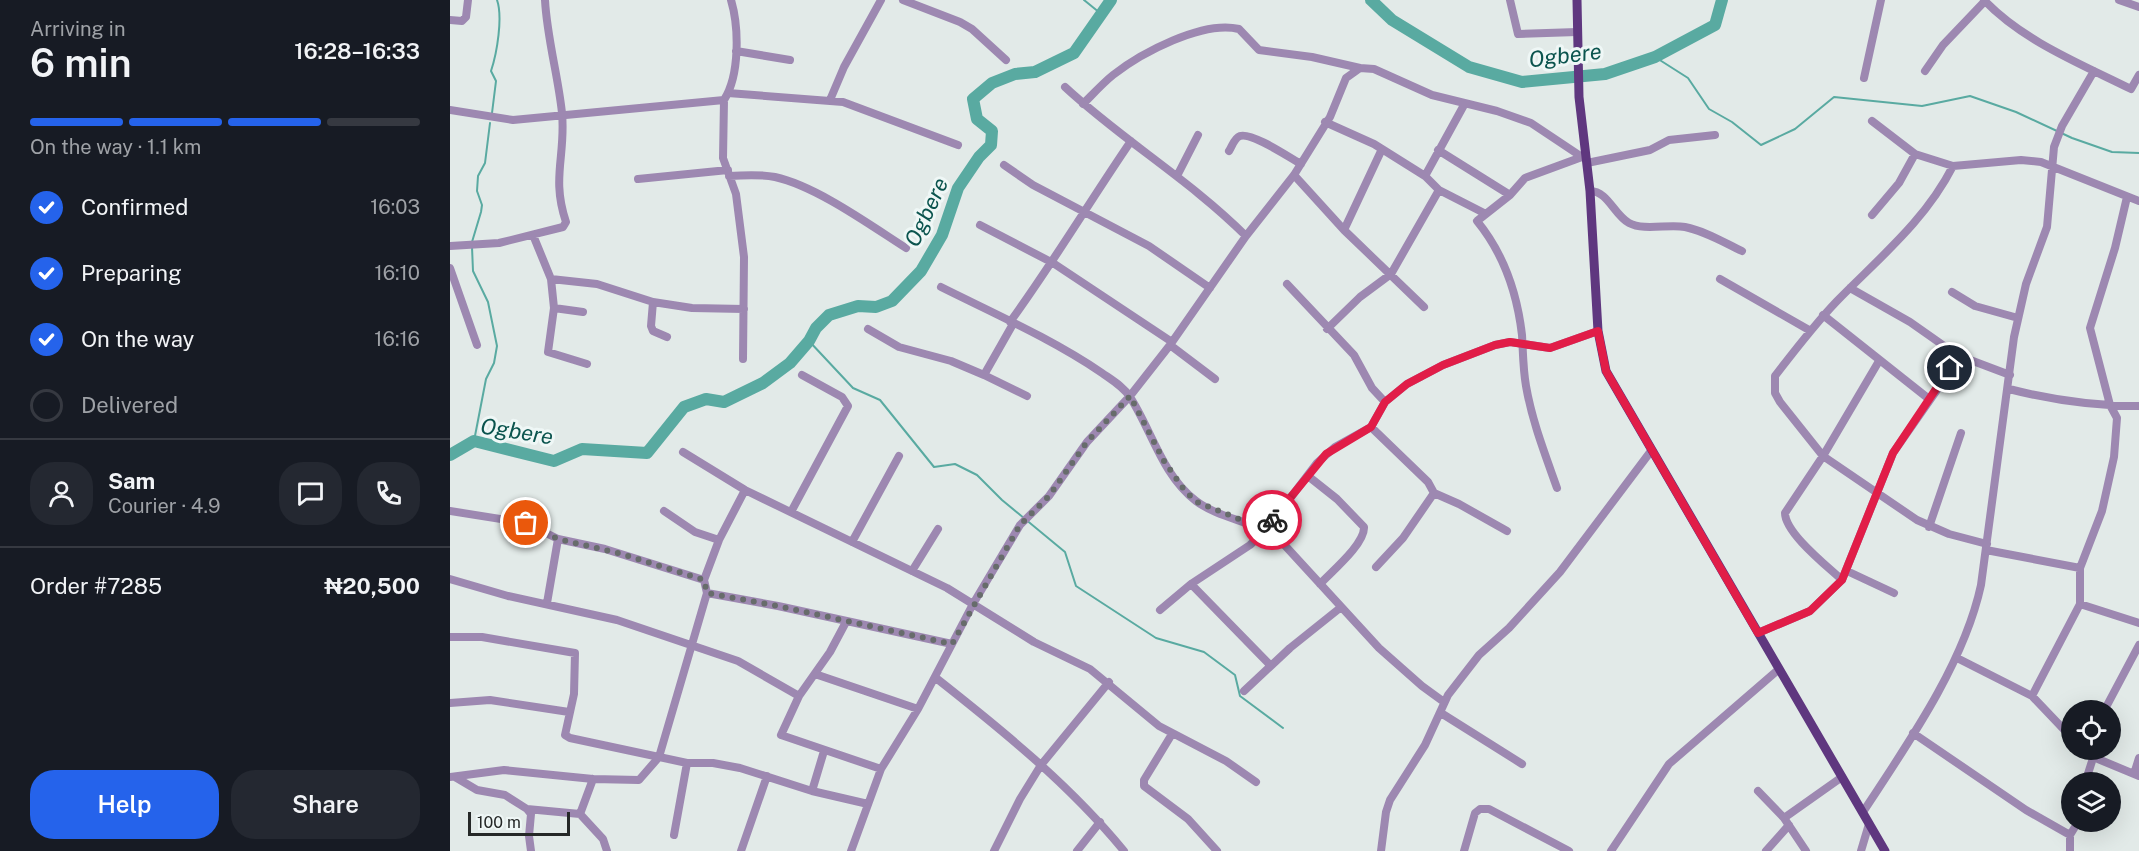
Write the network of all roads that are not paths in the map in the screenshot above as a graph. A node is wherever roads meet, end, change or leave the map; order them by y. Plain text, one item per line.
1 (468, 0) edge
2 (545, 0) edge
3 (731, 0) edge
4 (881, 0) edge
5 (903, 0) edge
6 (1510, 0) edge
7 (1577, 0) edge
8 (1881, 0) edge
9 (1984, 0) edge
10 (2119, 0) edge
11 (2139, 7) edge
12 (450, 20) edge
13 (1577, 32) junction
14 (736, 51) junction
15 (790, 60) dead end
16 (1006, 60) dead end
17 (1360, 68) junction
18 (1925, 71) dead end
19 (2094, 71) junction
20 (2139, 75) edge
21 (1864, 78) dead end
22 (1065, 87) dead end
23 (2131, 89) junction
24 (2139, 95) edge
25 (726, 96) junction
26 (830, 100) junction
27 (1083, 104) junction
28 (1464, 105) junction
29 (450, 110) edge
30 (562, 115) junction
31 (1872, 121) dead end
32 (1325, 122) junction
33 (1198, 135) dead end
34 (1715, 135) dead end
35 (1131, 141) junction
36 (958, 145) dead end
37 (1382, 149) junction
38 (1438, 150) junction
39 (1229, 152) dead end
40 (1915, 154) junction
41 (1585, 159) junction
42 (1300, 164) junction
43 (1004, 165) dead end
44 (1953, 166) junction
45 (2051, 166) junction
46 (728, 173) junction
47 (1177, 176) junction
48 (1294, 176) junction
49 (1425, 176) junction
50 (638, 178) dead end
51 (1439, 190) junction
52 (1590, 191) junction
53 (1510, 195) junction
54 (2127, 196) junction
55 (2139, 201) edge
56 (1082, 213) junction
57 (1484, 213) junction
58 (1872, 215) dead end
59 (980, 225) dead end
60 (1344, 230) junction
61 (533, 235) junction
62 (1246, 236) junction
63 (451, 243) edge
64 (906, 248) dead end
65 (1742, 251) dead end
66 (1053, 263) junction
67 (450, 268) edge
68 (1390, 274) junction
69 (551, 279) junction
70 (1720, 279) dead end
71 (1287, 284) dead end
72 (941, 286) dead end
73 (1210, 288) junction
74 (1850, 288) junction
75 (1952, 292) dead end
76 (653, 302) junction
77 (1424, 307) dead end
78 (554, 308) junction
79 (744, 309) junction
80 (583, 312) dead end
81 (1823, 315) junction
82 (2018, 318) junction
83 (1012, 323) junction
84 (868, 329) dead end
85 (1328, 329) junction
86 (1809, 330) junction
87 (1598, 331) junction
88 (667, 337) dead end
89 (1171, 343) junction
90 (477, 345) dead end
91 (1522, 345) junction
92 (1957, 355) junction
93 (743, 359) dead end
94 (1880, 361) junction
95 (587, 364) dead end
96 (802, 375) dead end
97 (984, 375) junction
98 (2010, 375) junction
99 (1215, 379) dead end
100 (2009, 389) junction
101 (1027, 396) dead end
102 (1130, 396) junction
103 (1929, 399) junction
104 (1385, 402) junction
105 (2110, 405) junction
106 (2139, 406) edge
107 (1371, 427) junction
108 (1961, 433) dead end
109 (1651, 451) junction
110 (683, 452) dead end
111 (899, 456) dead end
112 (1823, 456) junction
113 (1308, 476) junction
114 (1557, 488) dead end
115 (745, 490) junction
116 (1877, 491) junction
117 (1434, 494) junction
118 (450, 511) edge
119 (664, 511) dead end
120 (791, 512) junction
121 (1929, 526) junction
122 (938, 529) dead end
123 (1266, 530) junction
124 (1507, 531) dead end
125 (558, 539) junction
126 (718, 540) junction
127 (852, 542) junction
128 (1986, 547) junction
129 (1376, 567) dead end
130 (2080, 568) junction
131 (912, 571) junction
132 (1847, 571) junction
133 (450, 579) edge
134 (704, 580) junction
135 (1842, 580) junction
136 (1191, 584) junction
137 (1320, 584) junction
138 (707, 593) junction
139 (1894, 593) dead end
140 (547, 603) junction
141 (973, 604) junction
142 (2080, 604) junction
143 (1340, 608) junction
144 (1160, 610) dead end
145 (846, 622) junction
146 (2139, 623) edge
147 (1758, 633) junction
148 (450, 637) edge
149 (952, 644) junction
150 (691, 645) junction
151 (2139, 645) edge
152 (1957, 658) junction
153 (1271, 666) junction
154 (1779, 669) junction
155 (814, 674) junction
156 (936, 678) junction
157 (1109, 682) junction
158 (1244, 690) dead end
159 (799, 696) junction
160 (2032, 696) junction
161 (2110, 700) edge
162 (450, 702) edge
163 (1444, 702) junction
164 (918, 709) junction
165 (569, 712) junction
166 (1442, 713) junction
167 (2061, 726) edge
168 (1913, 733) junction
169 (1173, 734) junction
170 (824, 751) junction
171 (659, 757) junction
172 (2139, 758) edge
173 (2105, 760) edge
174 (687, 763) junction
175 (1522, 764) dead end
176 (1041, 765) junction
177 (881, 769) junction
178 (2137, 775) edge
179 (767, 776) junction
180 (452, 777) edge
181 (1842, 777) junction
182 (593, 779) junction
183 (1256, 782) dead end
184 (812, 791) junction
185 (1758, 791) dead end
186 (868, 804) junction
187 (527, 809) junction
188 (1863, 812) junction
189 (580, 814) junction
190 (1100, 822) junction
191 (1786, 822) junction
192 (1869, 824) junction
193 (2072, 832) edge
194 (674, 835) dead end
195 (2070, 835) junction
196 (1382, 850) edge
197 (531, 851) edge
198 (607, 851) edge
199 (741, 851) edge
200 (851, 851) edge
201 (994, 851) edge
202 (1077, 851) edge
203 (1124, 851) edge
204 (1217, 851) edge
205 (1464, 851) edge
206 (1569, 851) edge
207 (1611, 851) edge
208 (1766, 851) edge
209 (1806, 851) edge
210 (1861, 851) edge
211 (1885, 851) edge
212 (2070, 851) edge

1 - 12 street
2 - 30 street
3 - 14 street
4 - 26 street
5 - 16 street
6 - 13 street
7 - 13 main road
8 - 21 street
9 - 18 street
9 - 19 street
10 - 11 street
13 - 41 main road
14 - 15 street
14 - 25 street
17 - 27 street
17 - 28 street
17 - 32 street
19 - 23 street
19 - 45 street
20 - 23 street
22 - 27 street
23 - 24 street
25 - 26 street
25 - 30 street
25 - 46 street
26 - 36 street
27 - 35 street
28 - 38 street
28 - 41 street
29 - 30 street
30 - 61 street
31 - 40 street
32 - 37 street
32 - 42 street
33 - 47 street
34 - 41 street
35 - 47 street
35 - 56 street
37 - 49 street
37 - 60 street
38 - 49 street
38 - 53 street
39 - 42 street
40 - 44 street
40 - 58 street
41 - 52 main road
41 - 53 street
42 - 48 street
43 - 56 street
44 - 45 street
44 - 74 street
45 - 54 street
45 - 82 street
46 - 50 street
46 - 64 street
46 - 79 street
47 - 62 street
48 - 60 street
48 - 62 street
49 - 51 street
51 - 57 street
51 - 68 street
52 - 65 street
52 - 87 main road
53 - 57 street
54 - 55 street
54 - 105 street
56 - 66 street
56 - 73 street
57 - 91 street
59 - 66 street
60 - 68 street
61 - 63 street
61 - 69 street
62 - 73 street
66 - 83 street
66 - 89 street
67 - 90 street
68 - 77 street
68 - 85 street
69 - 76 street
69 - 78 street
70 - 86 street
71 - 85 street
72 - 83 street
73 - 89 street
74 - 81 street
74 - 92 street
75 - 82 street
76 - 79 street
76 - 88 street
78 - 80 street
78 - 95 street
79 - 93 street
81 - 86 street
81 - 94 street
82 - 98 street
83 - 97 street
83 - 102 street
84 - 97 street
85 - 104 street
86 - 112 street
87 - 91 street
87 - 109 main road
89 - 99 street
89 - 102 street
91 - 104 street
91 - 114 street
92 - 98 street
92 - 103 street
94 - 103 street
94 - 112 street
96 - 120 street
97 - 101 street
98 - 100 street
100 - 105 street
100 - 128 street
102 - 123 street
102 - 141 street
103 - 116 street
104 - 107 street
105 - 106 street
105 - 130 street
107 - 113 street
107 - 117 street
108 - 121 street
109 - 147 main road
109 - 163 street
110 - 115 street
111 - 127 street
112 - 116 street
112 - 135 street
113 - 123 street
113 - 137 street
115 - 120 street
115 - 126 street
116 - 121 street
116 - 132 street
117 - 124 street
117 - 129 street
118 - 125 street
119 - 126 street
120 - 127 street
121 - 128 street
122 - 131 street
123 - 136 street
123 - 137 street
125 - 134 street
125 - 140 street
126 - 134 street
127 - 131 street
128 - 130 street
128 - 152 street
130 - 142 street
131 - 141 street
132 - 135 street
132 - 139 street
133 - 140 street
134 - 138 street
135 - 147 street
136 - 144 street
136 - 153 street
137 - 143 street
138 - 145 street
138 - 150 street
140 - 150 street
141 - 149 street
141 - 157 street
142 - 146 street
142 - 160 street
143 - 153 street
143 - 163 street
145 - 149 street
145 - 155 street
147 - 154 main road
148 - 165 street
149 - 156 street
150 - 159 street
150 - 171 street
151 - 161 street
152 - 160 street
152 - 168 street
153 - 158 street
154 - 181 main road
154 - 207 street
155 - 159 street
155 - 164 street
156 - 164 street
156 - 176 street
157 - 169 street
157 - 176 street
159 - 170 street
160 - 167 street
162 - 165 street
163 - 166 street
164 - 177 street
165 - 171 street
166 - 175 street
166 - 196 street
168 - 188 street
168 - 195 street
169 - 183 street
169 - 204 street
170 - 177 street
170 - 184 street
171 - 174 street
171 - 182 street
172 - 178 street
173 - 178 street
174 - 179 street
174 - 194 street
176 - 190 street
176 - 201 street
177 - 186 street
179 - 184 street
179 - 199 street
180 - 182 street
180 - 187 street
181 - 188 main road
181 - 191 street
182 - 189 street
184 - 186 street
185 - 191 street
186 - 200 street
187 - 189 street
187 - 197 street
188 - 192 main road
189 - 198 street
190 - 202 street
190 - 203 street
191 - 208 street
191 - 209 street
192 - 210 street
192 - 211 main road
193 - 195 street
195 - 212 street
205 - 206 street

